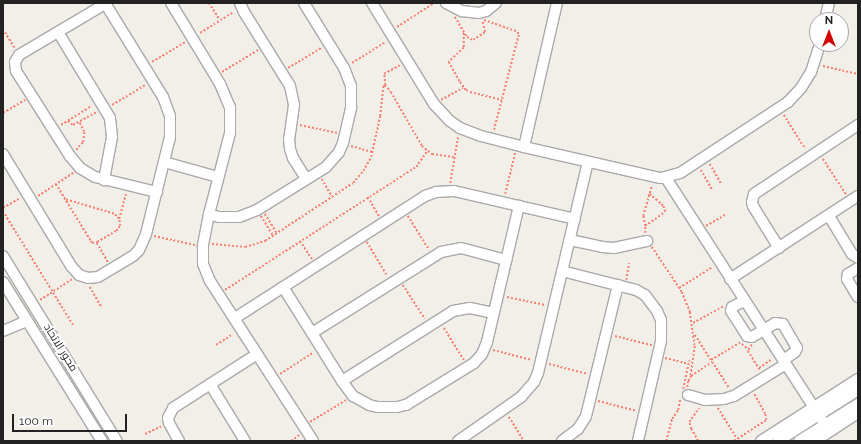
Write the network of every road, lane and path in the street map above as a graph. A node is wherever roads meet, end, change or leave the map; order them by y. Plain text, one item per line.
1 (171, 3) edge
2 (209, 3) edge
3 (240, 3) edge
4 (304, 3) edge
5 (372, 3) edge
6 (434, 3) edge
7 (446, 3) edge
8 (496, 3) edge
9 (557, 3) edge
10 (105, 4) edge
11 (220, 20) dead end
12 (3, 29) edge
13 (58, 32) junction
14 (464, 33) junction
15 (6, 34) junction
16 (3, 35) edge
17 (391, 35) junction
18 (329, 44) junction
19 (265, 46) junction
20 (818, 52) edge
21 (20, 55) junction
22 (407, 61) junction
23 (814, 64) junction
24 (344, 68) junction
25 (281, 72) junction
26 (858, 74) edge
27 (215, 77) junction
28 (153, 80) junction
29 (385, 85) junction
30 (463, 88) junction
31 (31, 96) junction
32 (502, 100) junction
33 (434, 104) junction
34 (103, 106) junction
35 (779, 108) junction
36 (3, 113) edge
37 (81, 113) junction
38 (84, 119) junction
39 (68, 121) junction
40 (79, 122) junction
41 (292, 123) junction
42 (858, 125) edge
43 (460, 128) junction
44 (53, 130) junction
45 (344, 139) junction
46 (492, 139) junction
47 (520, 146) junction
48 (427, 151) junction
49 (372, 152) junction
50 (3, 154) edge
51 (814, 155) junction
52 (70, 156) junction
53 (454, 157) junction
54 (701, 160) junction
55 (164, 162) junction
56 (588, 162) junction
57 (80, 168) junction
58 (317, 172) junction
59 (218, 177) junction
60 (654, 178) junction
61 (666, 178) junction
62 (306, 179) junction
63 (104, 180) junction
64 (56, 184) junction
65 (721, 184) dead end
66 (128, 185) junction
67 (712, 189) dead end
68 (449, 190) junction
69 (157, 192) junction
70 (649, 194) junction
71 (29, 197) junction
72 (332, 197) junction
73 (368, 197) junction
74 (854, 199) edge
75 (66, 200) junction
76 (503, 202) junction
77 (519, 206) junction
78 (259, 208) junction
79 (404, 209) junction
80 (3, 210) edge
81 (209, 214) junction
82 (727, 214) dead end
83 (829, 216) junction
84 (119, 219) junction
85 (575, 219) junction
86 (384, 222) junction
87 (645, 226) junction
88 (699, 230) junction
89 (277, 233) dead end
90 (146, 234) junction
91 (274, 236) junction
92 (363, 236) junction
93 (570, 240) junction
94 (300, 241) junction
95 (648, 241) junction
96 (97, 242) junction
97 (203, 244) junction
98 (778, 248) junction
99 (3, 256) edge
100 (433, 256) junction
101 (858, 258) edge
102 (506, 260) junction
103 (629, 263) dead end
104 (720, 263) junction
105 (316, 266) junction
106 (858, 268) edge
107 (112, 269) junction
108 (562, 271) junction
109 (81, 276) junction
110 (730, 279) junction
111 (396, 280) junction
112 (3, 282) edge
113 (621, 286) junction
114 (283, 288) junction
115 (678, 288) junction
116 (52, 292) junction
117 (218, 294) junction
118 (498, 294) junction
119 (858, 297) edge
120 (744, 301) junction
121 (33, 304) junction
122 (725, 305) dead end
123 (554, 307) junction
124 (102, 308) dead end
125 (493, 313) junction
126 (235, 318) junction
127 (438, 319) junction
128 (27, 321) junction
129 (693, 322) junction
130 (73, 325) dead end
131 (429, 325) junction
132 (241, 328) junction
133 (763, 330) junction
134 (3, 331) edge
135 (312, 333) junction
136 (606, 334) junction
137 (695, 334) junction
138 (741, 342) dead end
139 (755, 343) dead end
140 (216, 344) dead end
141 (321, 348) junction
142 (659, 351) junction
143 (257, 354) junction
144 (783, 360) junction
145 (689, 361) dead end
146 (712, 361) junction
147 (689, 364) junction
148 (468, 367) junction
149 (759, 368) junction
150 (691, 376) junction
151 (765, 377) junction
152 (273, 378) junction
153 (858, 379) edge
154 (342, 381) junction
155 (210, 384) junction
156 (750, 386) junction
157 (858, 390) edge
158 (688, 395) joint
159 (354, 396) junction
160 (734, 396) junction
161 (590, 399) junction
162 (709, 400) junction
163 (858, 404) edge
164 (504, 410) junction
165 (816, 411) junction
166 (644, 413) junction
167 (858, 413) edge
168 (169, 423) junction
169 (831, 424) junction
170 (303, 426) junction
171 (145, 434) dead end
172 (737, 439) junction
173 (102, 441) edge
174 (117, 441) edge
175 (179, 441) edge
176 (245, 441) edge
177 (313, 441) edge
178 (458, 441) edge
179 (524, 441) edge
180 (562, 441) edge
181 (638, 441) edge
182 (666, 441) edge
183 (698, 441) edge
184 (734, 441) edge
185 (761, 441) edge
186 (778, 441) edge
187 (799, 441) edge
188 (814, 441) edge

1 - 27 street
2 - 11 path
3 - 19 street
4 - 18 street
5 - 17 street
6 - 17 path
7 - 8 street
7 - 14 path
9 - 47 street
10 - 13 street
10 - 28 street
12 - 15 path
13 - 21 street
13 - 34 street
14 - 30 path
14 - 32 path
15 - 16 path
15 - 21 path
17 - 22 street
17 - 24 path
18 - 24 street
18 - 25 path
19 - 25 street
19 - 27 path
20 - 23 street
21 - 31 street
22 - 29 path
22 - 33 street
23 - 26 path
23 - 35 street
24 - 45 street
25 - 41 street
27 - 59 street
28 - 34 path
28 - 55 street
29 - 48 path
29 - 49 path
30 - 32 path
30 - 33 path
31 - 36 path
31 - 44 street
32 - 46 path
33 - 43 street
34 - 37 path
34 - 38 path
34 - 63 street
35 - 51 path
35 - 54 street
37 - 38 path
37 - 39 path
38 - 40 path
39 - 40 path
39 - 44 path
40 - 52 path
41 - 45 path
41 - 62 street
42 - 51 street
43 - 46 street
43 - 53 path
44 - 52 street
45 - 49 path
45 - 58 street
46 - 47 street
47 - 56 street
47 - 76 path
48 - 53 path
48 - 73 path
49 - 72 path
50 - 71 street
51 - 74 path
51 - 98 street
52 - 57 street
53 - 68 path
54 - 61 street
54 - 65 path
54 - 67 path
55 - 59 street
55 - 69 street
56 - 60 street
56 - 85 street
57 - 63 street
57 - 64 path
58 - 62 street
58 - 72 path
59 - 81 street
60 - 61 street
60 - 70 path
61 - 88 street
62 - 78 street
63 - 66 street
64 - 71 path
64 - 75 path
66 - 69 street
66 - 84 path
68 - 76 street
68 - 79 street
69 - 90 street
70 - 87 path
70 - 87 path
71 - 80 path
71 - 109 street
72 - 91 path
73 - 86 path
73 - 94 path
74 - 83 street
75 - 84 path
75 - 96 path
76 - 77 street
77 - 85 street
77 - 102 street
78 - 81 street
78 - 89 path
78 - 91 path
79 - 86 street
79 - 100 path
80 - 116 path
81 - 97 street
82 - 88 path
83 - 98 street
83 - 101 street
84 - 96 path
85 - 93 street
86 - 92 street
87 - 95 path
88 - 104 street
90 - 97 path
90 - 107 street
91 - 97 path
92 - 105 street
92 - 111 path
93 - 95 street
93 - 108 street
94 - 105 path
94 - 117 path
95 - 115 path
96 - 107 path
97 - 117 street
98 - 110 street
99 - 121 street, محور الاتحاد
100 - 102 street
100 - 111 street
102 - 118 street
103 - 113 path
104 - 110 street
104 - 115 path
105 - 114 street
106 - 119 street
107 - 109 street
108 - 113 street
108 - 123 street
109 - 116 path
109 - 124 path
110 - 120 street
111 - 131 path
111 - 135 street
112 - 128 street, محور الاتحاد
113 - 136 street
113 - 142 street
114 - 126 street
114 - 135 street
115 - 129 path
116 - 121 path
116 - 130 path
117 - 126 street
118 - 123 path
118 - 125 street
120 - 133 street
120 - 133 street
121 - 174 street, محور الاتحاد
122 - 129 path
123 - 164 street
125 - 127 street
125 - 148 street
126 - 132 street
127 - 131 street
127 - 148 path
128 - 134 street
128 - 173 street, محور الاتحاد
129 - 137 path
131 - 154 street
132 - 140 path
132 - 143 street
133 - 144 street
133 - 144 street
135 - 141 street
136 - 142 path
136 - 161 street
137 - 146 path
137 - 150 path
138 - 146 path
139 - 149 path
141 - 152 path
141 - 154 street
142 - 147 path
142 - 166 street
143 - 152 street
143 - 155 street
144 - 149 path
144 - 151 street
144 - 165 street
145 - 147 path
146 - 150 path
146 - 160 path
147 - 182 path
148 - 159 street
149 - 151 path
150 - 158 path
151 - 156 street
152 - 170 street
153 - 165 street
154 - 159 street
155 - 168 street
155 - 176 street
156 - 160 street
156 - 172 path
157 - 165 street
158 - 162 street
159 - 170 path
160 - 162 street
161 - 166 path
161 - 180 street
162 - 172 path
162 - 183 path
163 - 169 street
164 - 178 street
164 - 179 path
165 - 169 street
165 - 185 street
165 - 186 street
166 - 181 street
167 - 169 street
168 - 171 path
168 - 175 street
169 - 187 street
169 - 188 street
170 - 177 street
172 - 184 path

